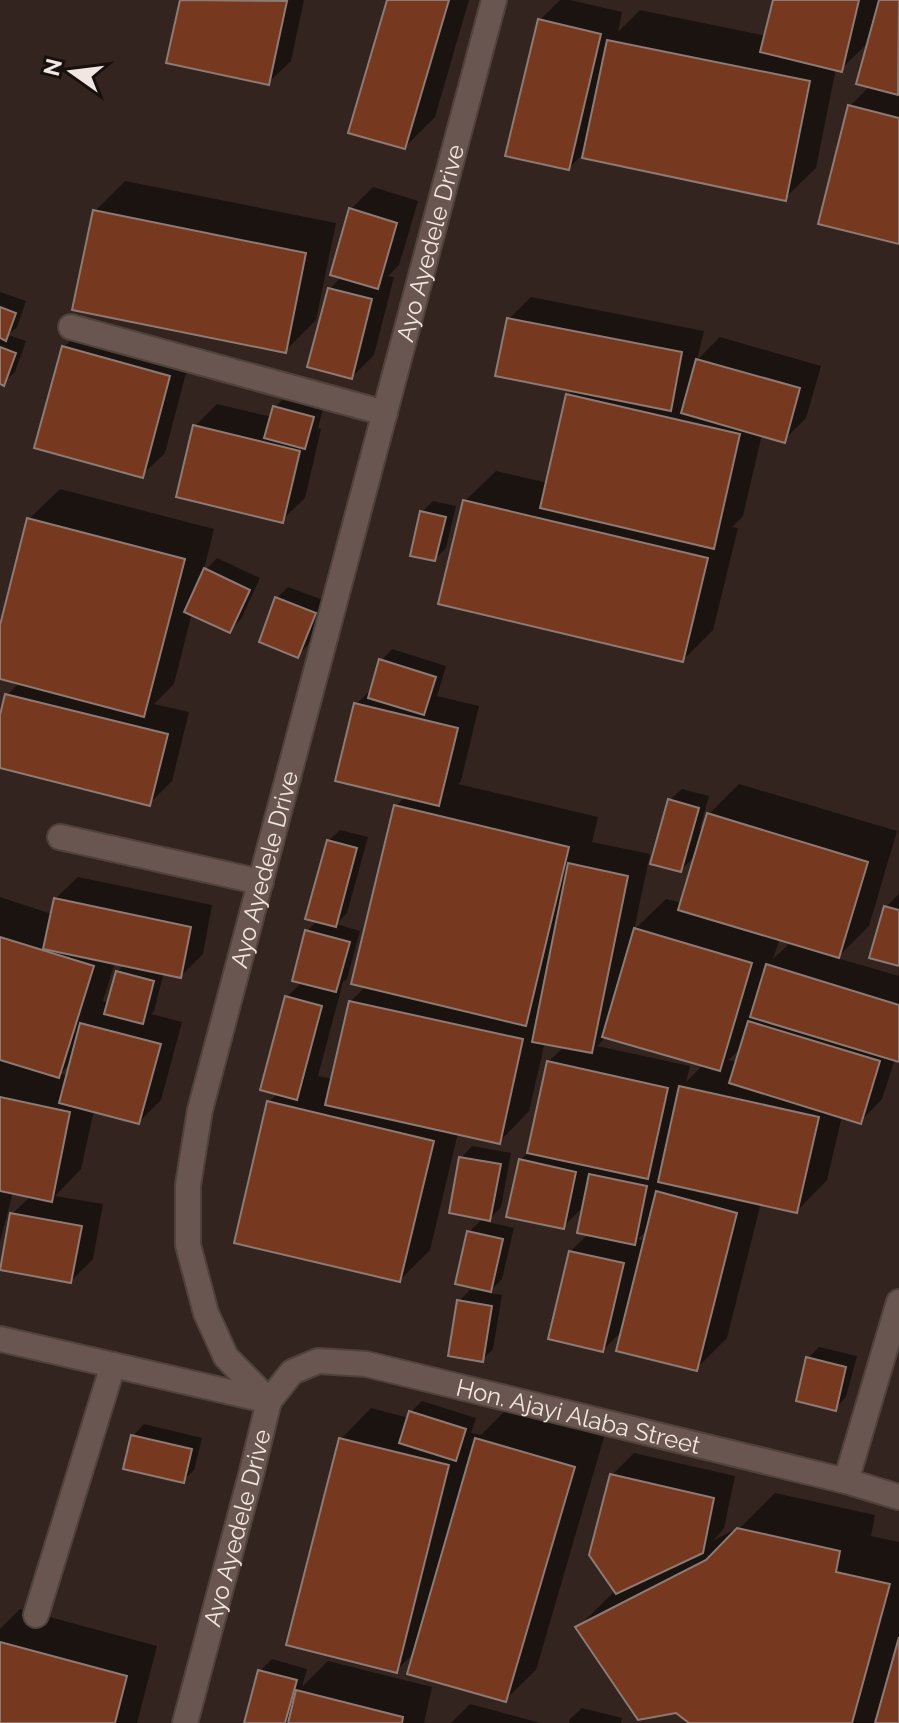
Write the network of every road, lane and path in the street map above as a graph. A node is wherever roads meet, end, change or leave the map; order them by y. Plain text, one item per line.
1 (494, 0) edge
2 (71, 327) dead end
3 (385, 413) junction
4 (60, 837) dead end
5 (261, 882) junction
6 (899, 1302) edge
7 (0, 1339) edge
8 (113, 1365) junction
9 (269, 1401) junction
10 (846, 1481) junction
11 (899, 1497) edge
12 (36, 1615) dead end
13 (185, 1723) edge

1 - 3 street, Ayo Ayedele Drive
2 - 3 street
3 - 5 street, Ayo Ayedele Drive
4 - 5 street
5 - 9 street, Ayo Ayedele Drive
6 - 10 street
7 - 8 street
8 - 9 street
8 - 12 street
9 - 10 street, Hon. Ajayi Alaba Street
9 - 13 street, Ayo Ayedele Drive
10 - 11 street, Hon. Ajayi Alaba Street

